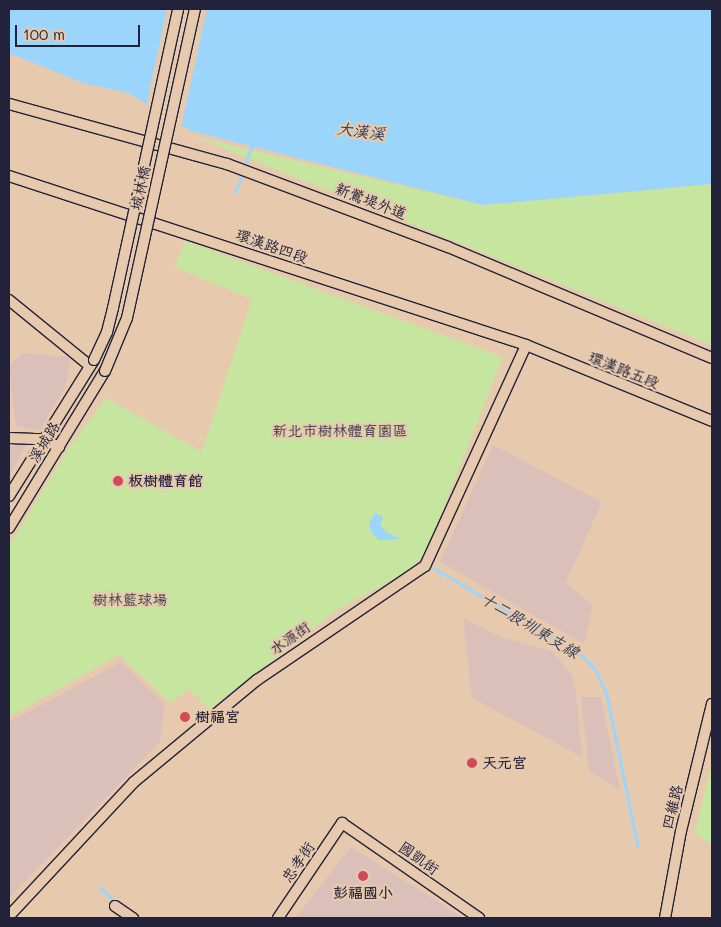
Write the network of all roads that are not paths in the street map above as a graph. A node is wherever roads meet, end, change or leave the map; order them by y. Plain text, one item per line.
1 (178, 9) edge
2 (194, 9) edge
3 (9, 104) edge
4 (9, 176) edge
5 (9, 300) edge
6 (526, 345) junction
7 (712, 358) edge
8 (92, 363) junction
9 (105, 372) joint
10 (712, 421) edge
11 (9, 438) edge
12 (42, 438) junction
13 (59, 447) junction
14 (9, 496) edge
15 (9, 528) edge
16 (712, 704) edge
17 (342, 823) joint
18 (115, 906) dead end
19 (9, 916) edge
20 (133, 918) edge
21 (278, 918) edge
22 (479, 918) edge
23 (665, 918) edge

1 - 8 street, 城林橋, bridge
2 - 9 street, 城林橋, bridge
3 - 7 street, 新鶯堤外道
4 - 6 street, 環漢路四段
5 - 8 street
6 - 10 street, 環漢路五段
6 - 19 street, 水源街
8 - 12 street, 溪城路
9 - 13 street, 溪城路
11 - 12 street
12 - 13 street
12 - 14 street, 溪城路
13 - 15 street, 溪城路
16 - 23 street, 四維路
17 - 21 street, 忠孝街
17 - 22 street, 國凱街
18 - 20 street

